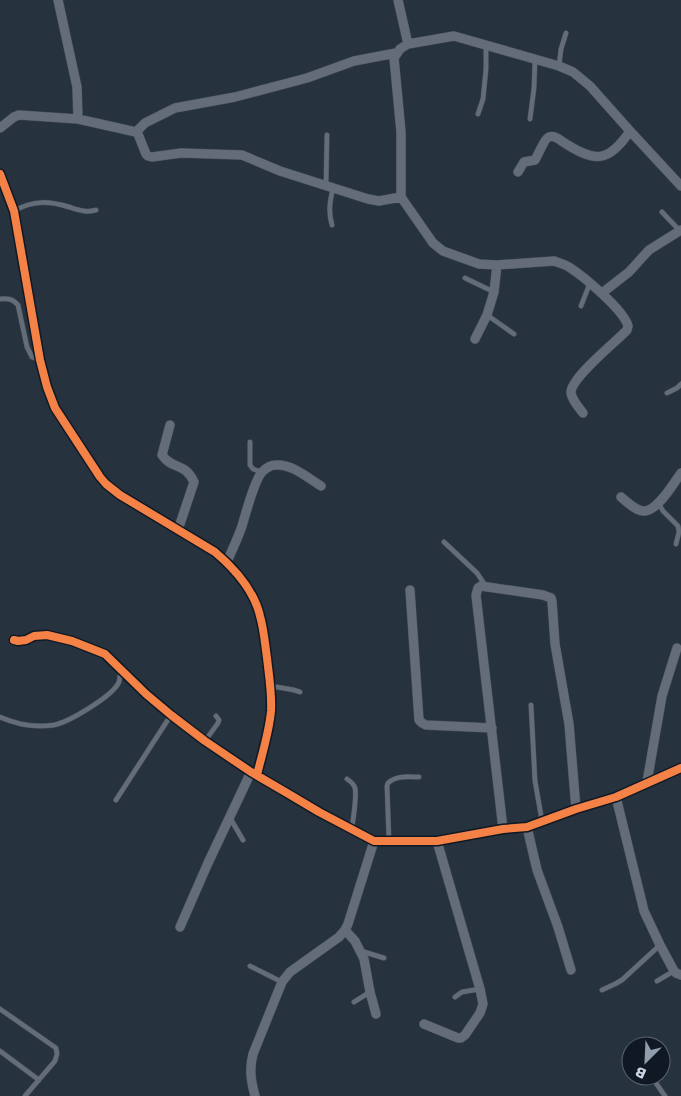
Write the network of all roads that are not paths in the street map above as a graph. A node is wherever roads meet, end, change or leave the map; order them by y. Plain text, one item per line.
1 (58, 0) edge
2 (398, 0) edge
3 (566, 33) dead end
4 (408, 44) junction
5 (486, 45) junction
6 (396, 53) junction
7 (535, 60) junction
8 (558, 66) junction
9 (478, 114) dead end
10 (78, 119) junction
11 (530, 119) dead end
12 (0, 128) edge
13 (630, 131) junction
14 (136, 132) junction
15 (327, 135) dead end
16 (518, 172) dead end
17 (0, 174) edge
18 (329, 186) junction
19 (681, 186) edge
20 (401, 197) junction
21 (96, 210) dead end
22 (14, 211) junction
23 (662, 212) dead end
24 (332, 225) dead end
25 (680, 231) edge
26 (497, 265) junction
27 (465, 278) dead end
28 (590, 282) junction
29 (494, 292) junction
30 (602, 293) junction
31 (0, 299) edge
32 (581, 306) dead end
33 (487, 314) junction
34 (514, 334) dead end
35 (476, 339) dead end
36 (40, 360) junction
37 (681, 384) edge
38 (667, 393) dead end
39 (583, 413) dead end
40 (170, 425) dead end
41 (250, 442) dead end
42 (262, 472) junction
43 (681, 473) edge
44 (321, 486) dead end
45 (621, 497) dead end
46 (659, 504) junction
47 (679, 525) edge
48 (178, 530) junction
49 (444, 542) dead end
50 (676, 544) dead end
51 (227, 562) junction
52 (486, 586) junction
53 (410, 590) dead end
54 (14, 640) dead end
55 (677, 648) dead end
56 (121, 670) junction
57 (271, 686) junction
58 (300, 692) dead end
59 (531, 705) dead end
60 (171, 715) junction
61 (216, 716) dead end
62 (0, 717) edge
63 (492, 728) junction
64 (205, 741) junction
65 (681, 768) edge
66 (254, 773) junction
67 (419, 777) dead end
68 (347, 779) dead end
69 (647, 782) junction
70 (616, 797) junction
71 (116, 800) dead end
72 (576, 809) junction
73 (230, 818) junction
74 (542, 821) junction
75 (527, 827) junction
76 (503, 829) junction
77 (352, 830) junction
78 (243, 840) dead end
79 (374, 841) junction
80 (437, 841) junction
81 (390, 842) junction
82 (180, 928) dead end
83 (345, 930) junction
84 (660, 945) junction
85 (360, 951) junction
86 (384, 958) dead end
87 (250, 966) dead end
88 (571, 970) dead end
89 (678, 973) edge
90 (657, 981) dead end
91 (282, 982) junction
92 (480, 989) junction
93 (602, 990) dead end
94 (370, 992) junction
95 (455, 997) dead end
96 (354, 1002) dead end
97 (0, 1009) edge
98 (376, 1014) dead end
99 (424, 1024) dead end
100 (0, 1051) edge
101 (39, 1080) junction
102 (25, 1096) edge
103 (255, 1096) edge

1 - 10 street
2 - 4 street
3 - 8 lane
4 - 5 street
4 - 6 street
5 - 7 street
5 - 9 lane
6 - 14 street
6 - 20 street
7 - 8 street
7 - 11 lane
8 - 13 street
10 - 12 street
10 - 14 street
13 - 16 street
13 - 19 street
14 - 18 street
15 - 18 lane
17 - 22 street
18 - 20 street
18 - 24 lane
20 - 26 street
21 - 22 lane
22 - 36 street
23 - 25 lane
25 - 30 street
26 - 28 street
26 - 29 street
27 - 29 lane
28 - 30 street
28 - 32 lane
29 - 33 street
30 - 39 street
31 - 36 lane
33 - 34 lane
33 - 35 street
36 - 48 street
37 - 38 lane
40 - 48 street
41 - 42 lane
42 - 44 street
42 - 51 street
43 - 46 street
45 - 46 street
46 - 47 lane
47 - 50 lane
48 - 51 street
49 - 52 lane
51 - 57 street
52 - 63 street
52 - 72 street
53 - 63 street
54 - 56 street
55 - 69 street
56 - 60 street
56 - 62 lane
57 - 58 lane
57 - 66 street
59 - 74 lane
60 - 64 street
60 - 71 lane
61 - 64 lane
63 - 76 street
64 - 66 street
65 - 69 street
66 - 73 street
66 - 77 street
67 - 81 lane
68 - 77 lane
69 - 70 street
70 - 72 street
70 - 84 street
72 - 74 street
73 - 78 lane
73 - 82 street
74 - 75 street
75 - 76 street
75 - 88 street
76 - 80 street
77 - 79 street
79 - 81 street
79 - 83 street
80 - 81 street
80 - 92 street
83 - 85 street
83 - 91 street
84 - 89 street
84 - 93 lane
85 - 86 lane
85 - 94 street
87 - 91 lane
89 - 90 lane
91 - 103 street
92 - 95 lane
92 - 99 street
94 - 96 lane
94 - 98 street
97 - 101 lane
100 - 101 lane
101 - 102 lane

